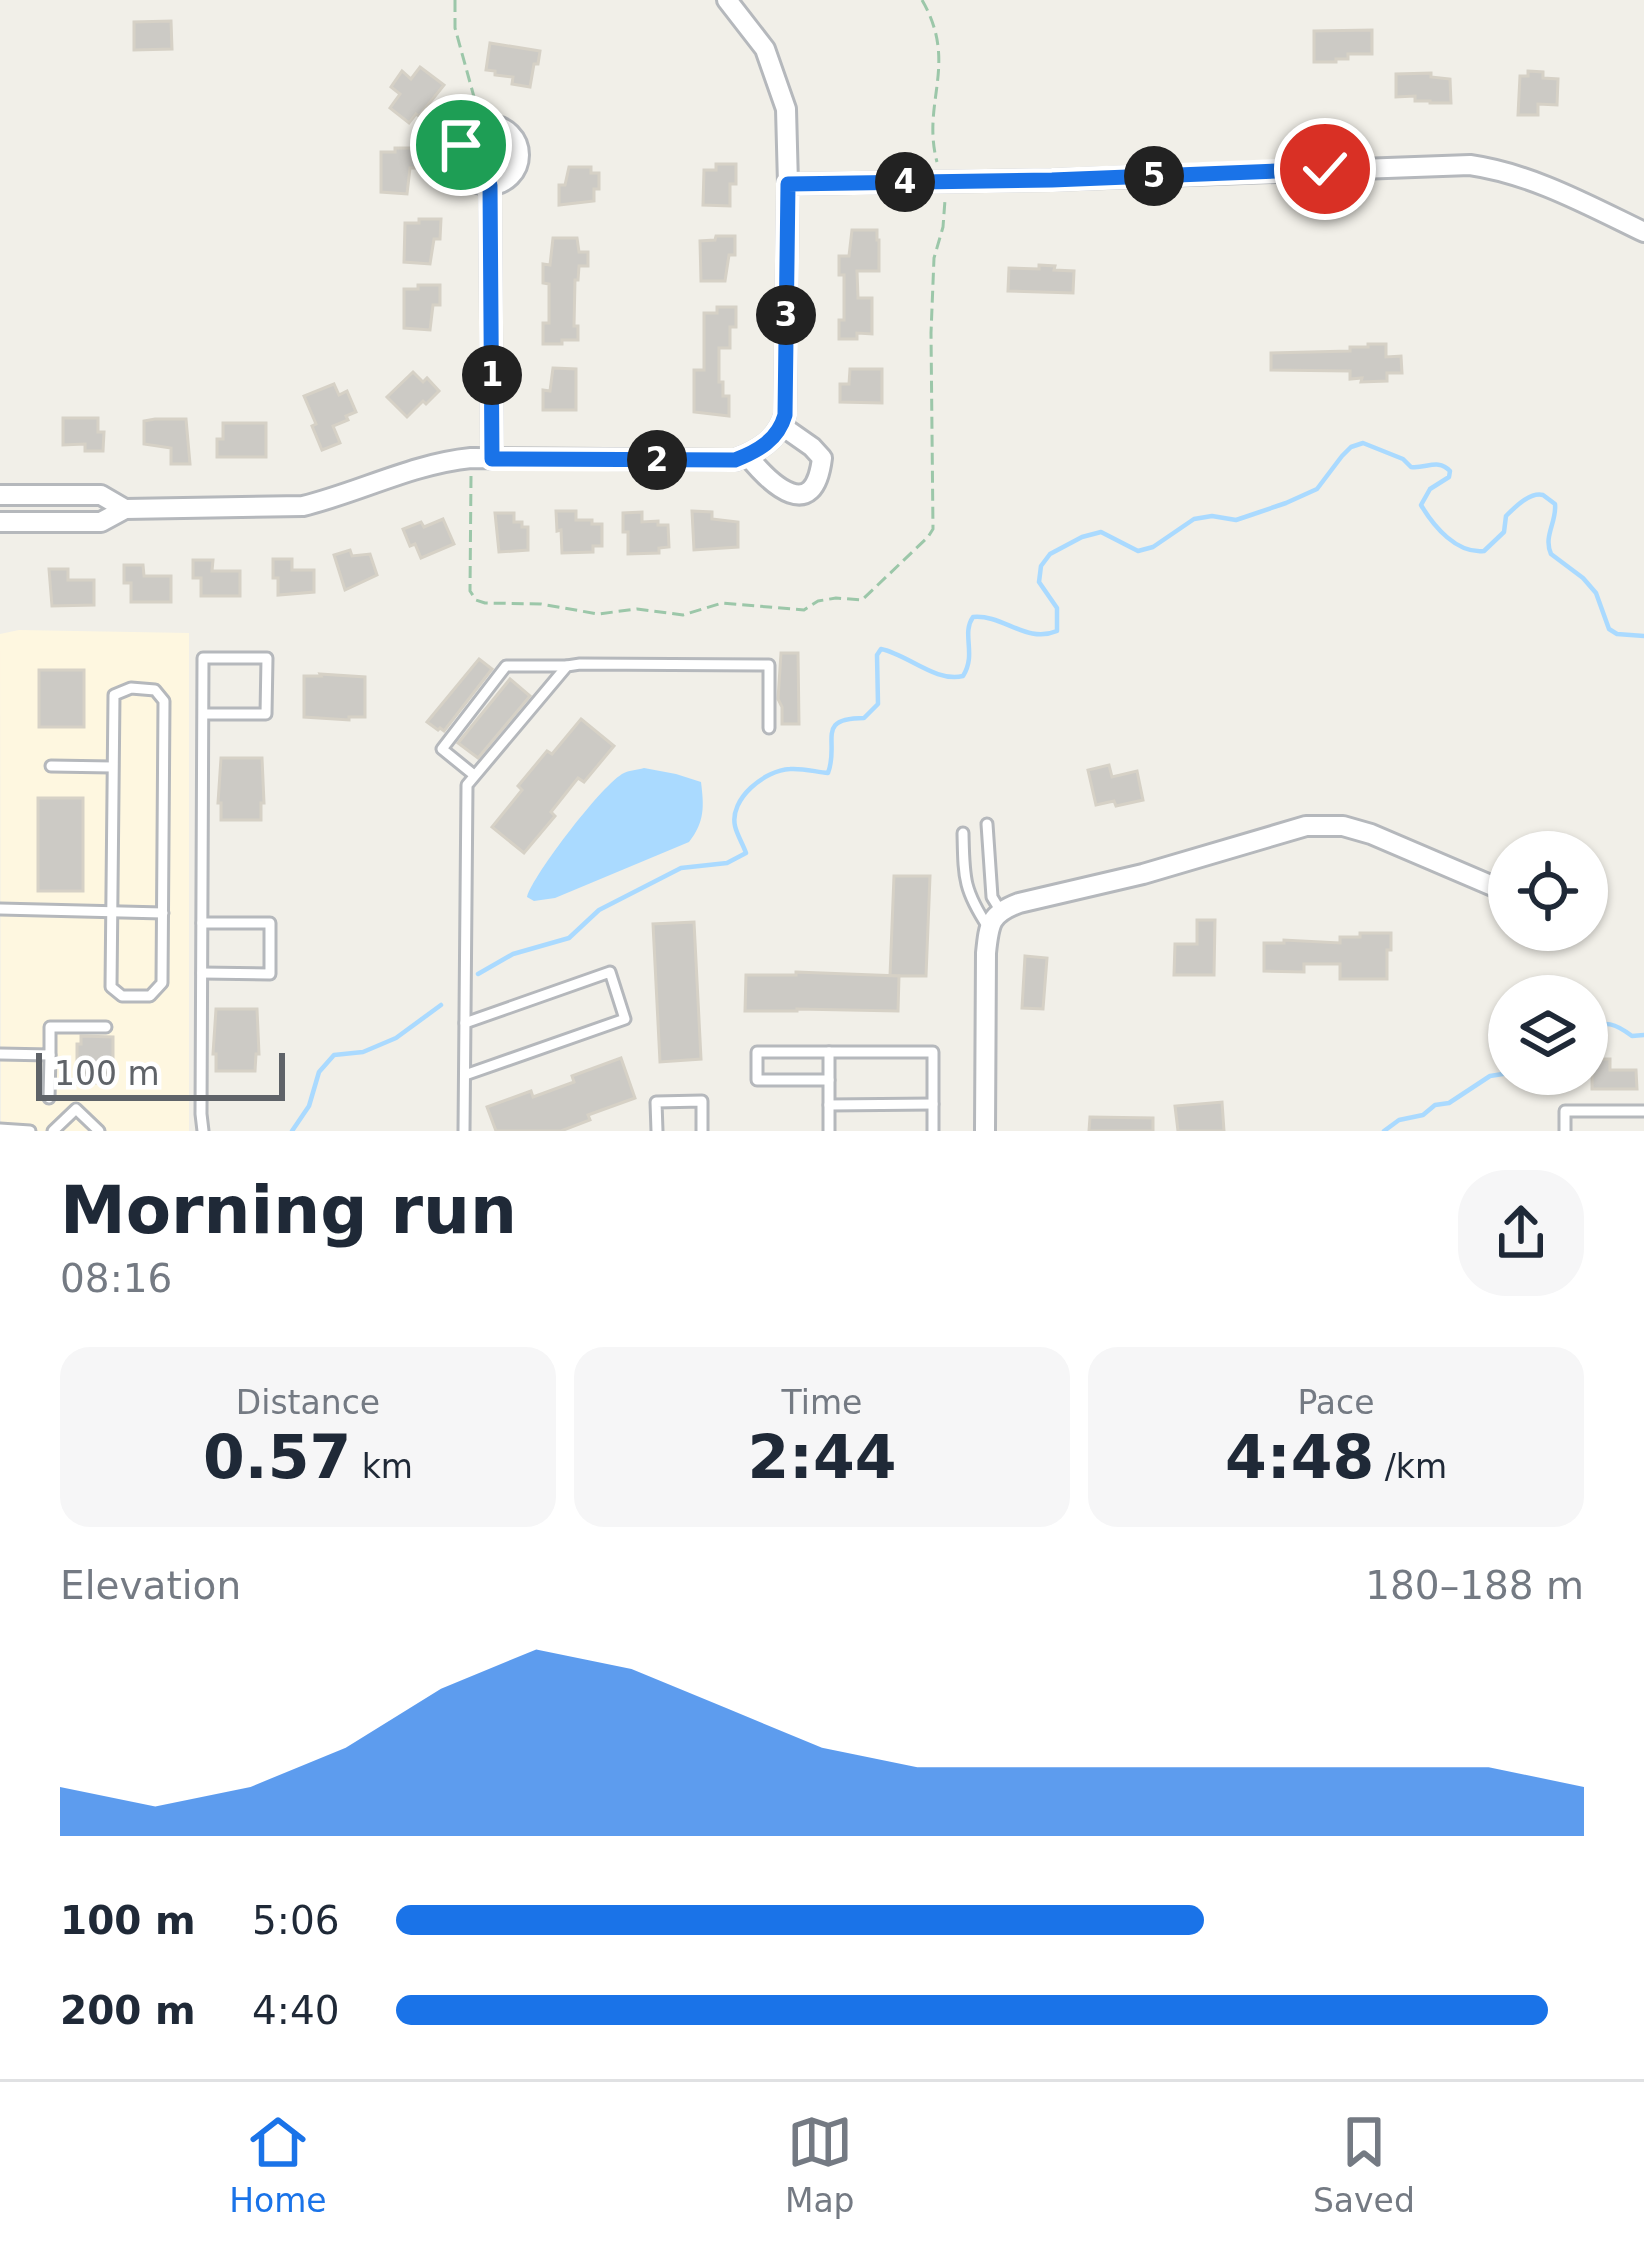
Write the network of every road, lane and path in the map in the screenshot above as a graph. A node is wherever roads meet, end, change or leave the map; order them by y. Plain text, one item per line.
1 (455, 0) edge
2 (727, 0) edge
3 (482, 126) junction
4 (788, 184) junction
5 (490, 185) junction
6 (1644, 232) edge
7 (782, 426) junction
8 (747, 455) junction
9 (492, 459) junction
10 (0, 495) edge
11 (124, 509) junction
12 (0, 522) edge
13 (567, 666) junction
14 (203, 714) junction
15 (769, 728) dead end
16 (51, 766) dead end
17 (112, 766) junction
18 (474, 776) junction
19 (987, 824) dead end
20 (963, 833) dead end
21 (1488, 884) edge
22 (0, 909) edge
23 (110, 913) junction
24 (163, 914) junction
25 (994, 919) junction
26 (202, 923) junction
27 (202, 974) junction
28 (465, 1022) junction
29 (106, 1027) dead end
30 (829, 1052) junction
31 (0, 1054) edge
32 (50, 1055) junction
33 (465, 1075) junction
34 (829, 1080) junction
35 (50, 1098) dead end
36 (933, 1104) junction
37 (829, 1105) junction
38 (1644, 1111) edge
39 (0, 1130) edge
40 (30, 1131) edge
41 (52, 1131) edge
42 (99, 1131) edge
43 (203, 1131) edge
44 (464, 1131) edge
45 (657, 1131) edge
46 (702, 1131) edge
47 (829, 1131) edge
48 (933, 1131) edge
49 (985, 1131) edge
50 (1565, 1131) edge

1 - 3 path
2 - 4 street
3 - 5 street
3 - 5 street
4 - 6 street
4 - 7 street
5 - 9 street
7 - 8 street
7 - 8 street
8 - 9 street
9 - 11 street
10 - 11 street
11 - 12 street
13 - 15 lane
13 - 18 lane
13 - 18 lane
14 - 14 lane
14 - 26 lane
16 - 17 lane
17 - 23 lane
17 - 24 lane
18 - 28 lane
19 - 25 lane
20 - 25 lane
21 - 25 street
22 - 23 lane
23 - 24 lane
23 - 24 lane
25 - 49 street
26 - 27 lane
26 - 27 lane
27 - 43 lane
28 - 33 lane
28 - 33 lane
29 - 32 lane
30 - 34 lane
30 - 34 lane
30 - 36 lane
31 - 32 lane
32 - 35 lane
33 - 44 lane
34 - 37 lane
36 - 37 lane
36 - 48 lane
37 - 47 lane
38 - 50 lane
39 - 40 lane
41 - 42 lane
45 - 46 lane

